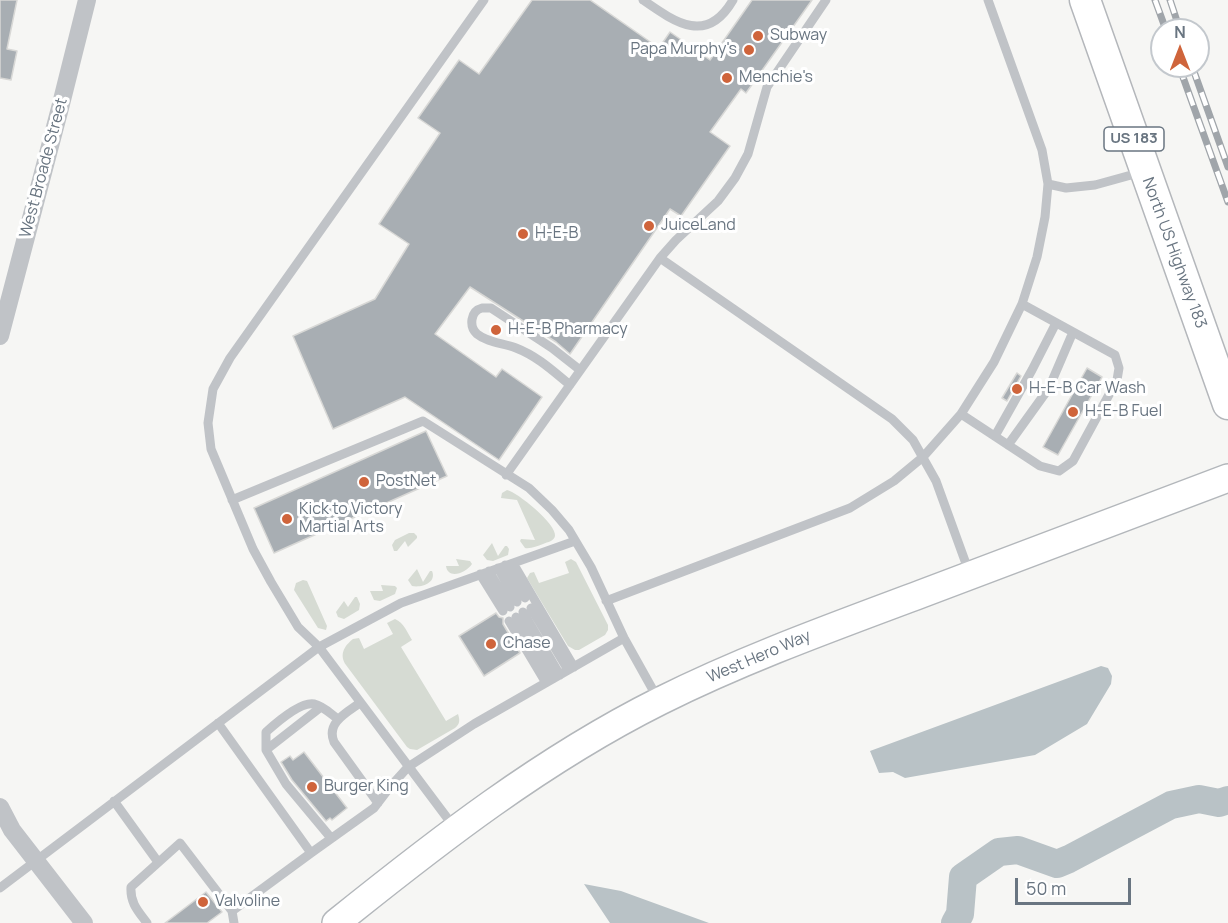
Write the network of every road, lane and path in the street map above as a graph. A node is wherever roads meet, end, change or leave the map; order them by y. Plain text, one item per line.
1 (87, 0) edge
2 (484, 0) edge
3 (643, 0) edge
4 (733, 0) edge
5 (826, 0) edge
6 (988, 0) edge
7 (1085, 0) edge
8 (1145, 171) junction
9 (1048, 184) junction
10 (660, 258) junction
11 (1022, 304) junction
12 (1056, 323) junction
13 (1, 330) edge
14 (1072, 332) junction
15 (580, 370) junction
16 (570, 384) junction
17 (1228, 404) edge
18 (961, 414) junction
19 (995, 436) junction
20 (1008, 445) junction
21 (923, 457) junction
22 (506, 475) junction
23 (1228, 478) edge
24 (232, 500) junction
25 (575, 541) junction
26 (497, 568) junction
27 (970, 575) junction
28 (606, 601) junction
29 (624, 638) junction
30 (319, 647) junction
31 (560, 675) junction
32 (659, 702) junction
33 (360, 703) junction
34 (321, 707) junction
35 (338, 719) junction
36 (218, 723) junction
37 (266, 750) junction
38 (408, 767) junction
39 (114, 801) junction
40 (378, 803) junction
41 (0, 807) edge
42 (455, 829) junction
43 (331, 838) junction
44 (311, 853) junction
45 (35, 861) junction
46 (158, 862) junction
47 (0, 888) edge
48 (232, 911) junction
49 (340, 922) edge
50 (84, 923) edge
51 (147, 923) edge
52 (234, 923) edge

1 - 13 street, West Broade Street
2 - 24 lane
3 - 4 lane
5 - 10 lane
6 - 9 lane
7 - 8 main road, North US Highway 183 / US 183
8 - 9 lane
8 - 17 main road, North US Highway 183 / US 183
9 - 11 lane
10 - 15 lane
10 - 21 lane
11 - 12 lane
11 - 18 lane
12 - 14 lane
12 - 19 lane
14 - 20 lane
14 - 20 lane
15 - 16 lane
15 - 16 lane
16 - 22 lane
18 - 19 lane
18 - 21 lane
19 - 20 lane
21 - 27 lane
21 - 28 lane
22 - 24 lane
22 - 25 lane
23 - 27 main road, West Hero Way
24 - 30 lane
25 - 26 lane
25 - 28 lane
26 - 26 lane
26 - 30 lane
26 - 31 lane
27 - 32 main road, West Hero Way
28 - 29 lane
29 - 31 lane
29 - 32 lane
30 - 33 lane
30 - 36 lane
31 - 31 lane
31 - 38 lane
32 - 42 main road, West Hero Way
33 - 35 lane
33 - 38 lane
34 - 35 lane
34 - 37 lane
34 - 37 lane
35 - 40 lane
36 - 39 lane
36 - 44 lane
37 - 43 lane
38 - 40 lane
38 - 42 lane
39 - 45 lane
39 - 46 lane
40 - 43 lane
41 - 45 street
42 - 49 main road, West Hero Way
43 - 44 lane
44 - 48 lane
45 - 47 lane
45 - 50 street
46 - 48 lane
46 - 51 lane
48 - 52 lane

